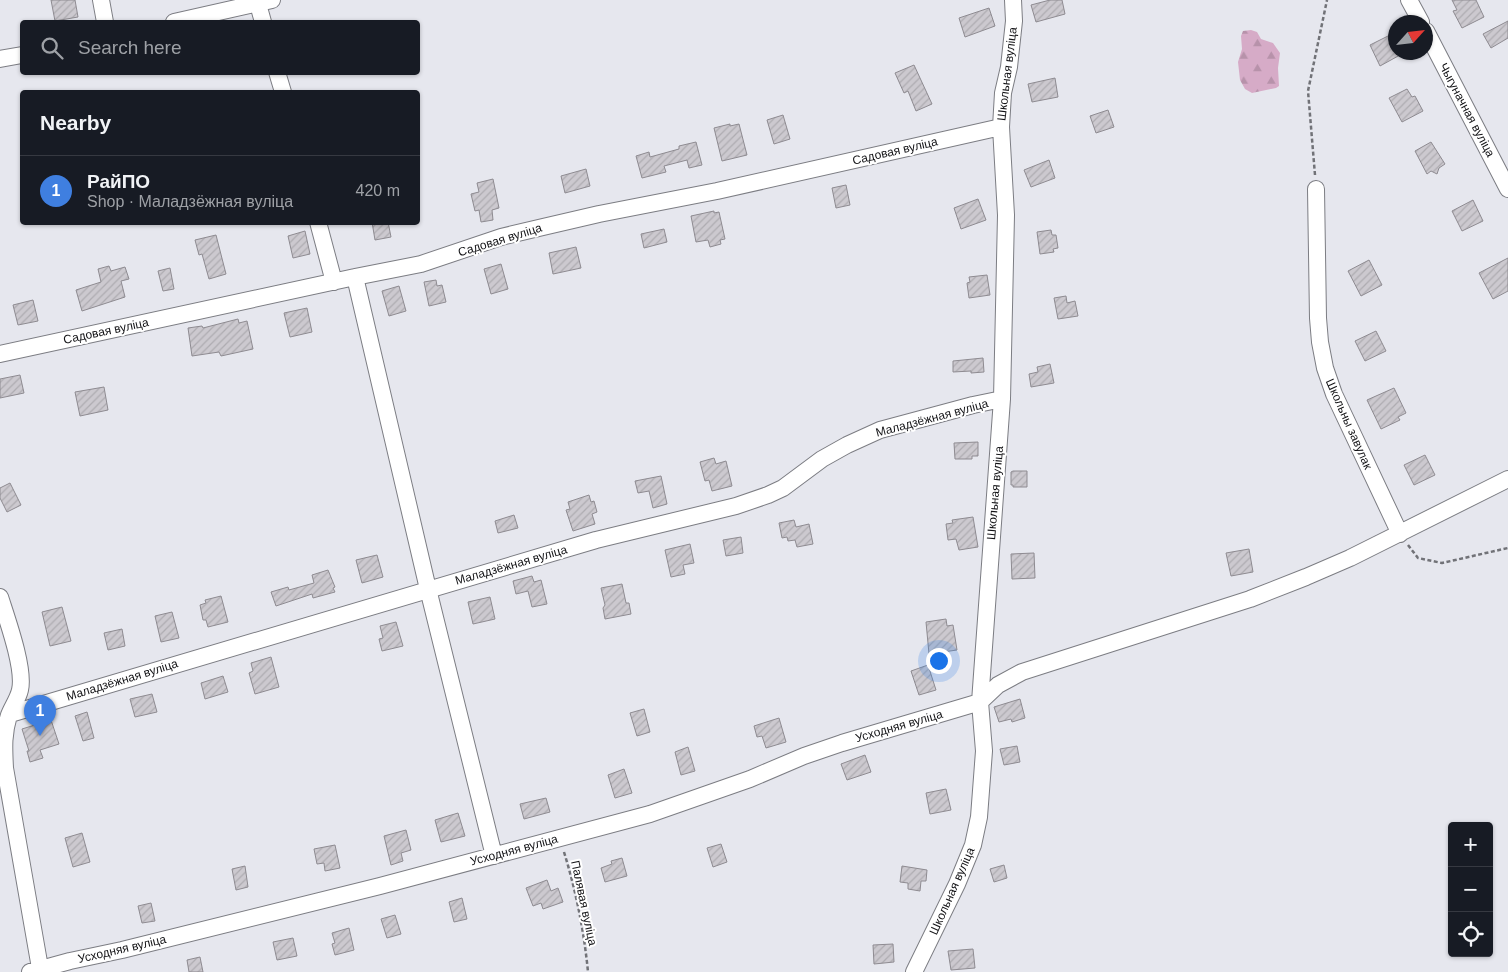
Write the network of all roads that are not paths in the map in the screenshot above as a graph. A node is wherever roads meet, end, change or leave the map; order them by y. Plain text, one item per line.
1 (101, 0) edge
2 (1013, 0) edge
3 (1409, 0) edge
4 (265, 2) edge
5 (1417, 15) edge
6 (105, 20) edge
7 (183, 20) edge
8 (263, 20) edge
9 (1433, 44) edge
10 (20, 55) edge
11 (0, 59) edge
12 (278, 75) edge
13 (282, 90) edge
14 (1001, 127) junction
15 (1316, 189) road end
16 (1508, 189) edge
17 (319, 225) edge
18 (355, 277) junction
19 (334, 282) junction
20 (0, 354) edge
21 (1002, 399) junction
22 (1508, 479) edge
23 (1400, 534) junction
24 (428, 589) junction
25 (0, 597) edge
26 (980, 702) junction
27 (10, 714) junction
28 (494, 856) junction
29 (35, 970) edge
30 (914, 972) edge

1 - 6 street
2 - 14 street, Школьная вуліца
3 - 5 street
4 - 7 street
4 - 8 street
9 - 16 street, Чыгуначная вуліца
10 - 11 street
12 - 13 street
14 - 18 street, Садовая вуліца
14 - 21 street, Школьная вуліца
15 - 23 street, Школьны завулак
17 - 19 street
18 - 19 street, Садовая вуліца
18 - 24 street
19 - 20 street, Садовая вуліца
21 - 24 street, Маладзёжная вуліца
21 - 26 street, Школьная вуліца
22 - 23 street
23 - 26 street
24 - 27 street, Маладзёжная вуліца
24 - 28 street
25 - 27 street
26 - 28 street, Усходняя вуліца
26 - 30 street, Школьная вуліца
27 - 29 street
28 - 29 street, Усходняя вуліца

